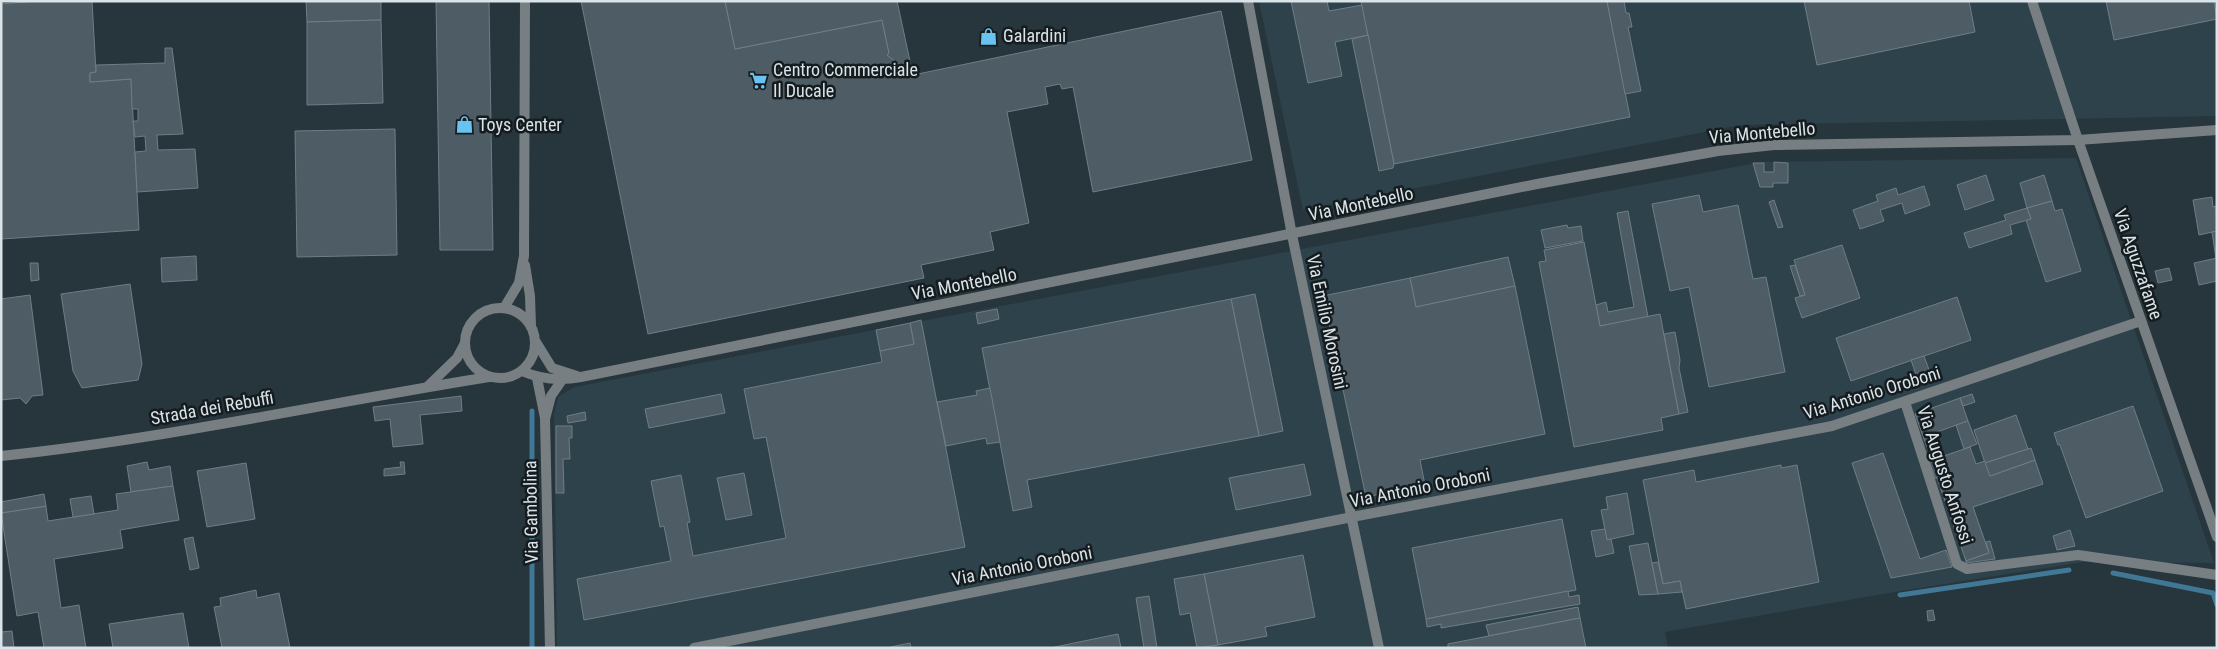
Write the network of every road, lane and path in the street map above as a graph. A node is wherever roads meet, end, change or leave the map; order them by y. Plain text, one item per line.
1 (525, 1) edge
2 (1248, 1) edge
3 (2032, 1) edge
4 (2217, 130) edge
5 (2078, 140) junction
6 (1292, 234) junction
7 (524, 256) junction
8 (504, 308) junction
9 (2141, 321) junction
10 (531, 326) junction
11 (465, 342) junction
12 (536, 342) junction
13 (522, 372) junction
14 (489, 377) junction
15 (581, 377) junction
16 (537, 378) junction
17 (562, 380) junction
18 (428, 386) junction
19 (1904, 402) junction
20 (546, 420) junction
21 (1, 456) edge
22 (1352, 517) junction
23 (2217, 537) edge
24 (2217, 575) edge
25 (550, 648) edge
26 (694, 648) edge
27 (1379, 648) edge

1 - 7 street
2 - 6 street, Via Emilio Morosini
3 - 5 street, Via Aguzzafame
4 - 5 street, Via Montebello
5 - 6 street, Via Montebello
5 - 9 street, Via Aguzzafame
6 - 15 street, Via Montebello
6 - 22 street, Via Emilio Morosini
7 - 8 street
7 - 10 street
8 - 10 street
8 - 11 street
9 - 19 street, Via Antonio Oroboni
9 - 23 street, Via Aguzzafame
10 - 12 street
11 - 14 street
11 - 18 street
12 - 13 street
12 - 15 street, Via Montebello
13 - 14 street
13 - 16 street
14 - 18 street, Strada dei Rebuffi
15 - 17 street
16 - 17 street
16 - 20 street
17 - 20 street, Via Gambolina
18 - 21 street, Strada dei Rebuffi
19 - 22 street, Via Antonio Oroboni
19 - 24 street, Via Augusto Anfossi
20 - 25 street, Via Gambolina
22 - 26 street, Via Antonio Oroboni
22 - 27 street, Via Emilio Morosini

